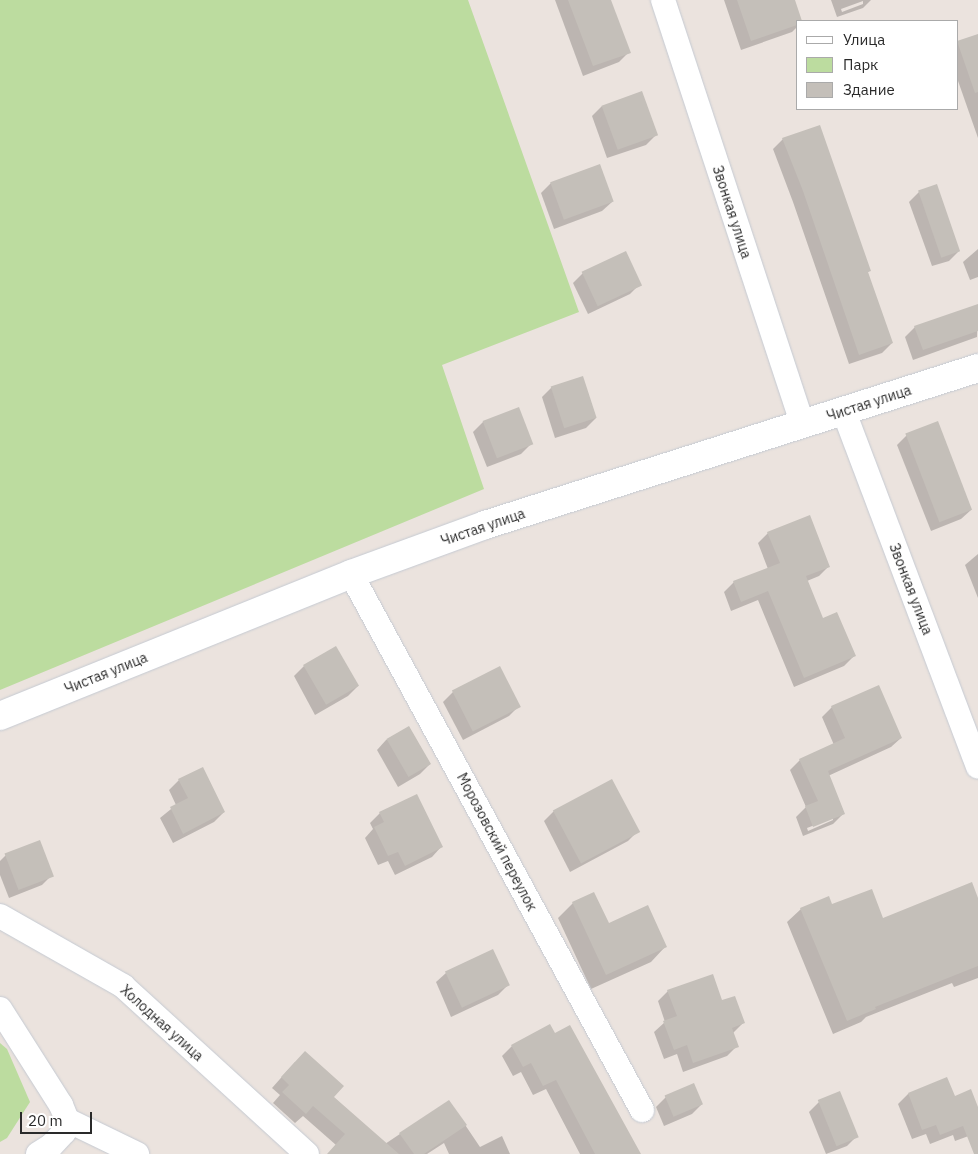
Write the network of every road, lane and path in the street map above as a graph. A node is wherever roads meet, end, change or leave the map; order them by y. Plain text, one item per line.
1 (663, 0) edge
2 (978, 368) edge
3 (844, 412) junction
4 (802, 424) junction
5 (351, 574) junction
6 (0, 716) edge
7 (978, 766) edge
8 (0, 916) edge
9 (0, 1009) edge
10 (642, 1110) dead end
11 (67, 1120) junction
12 (38, 1154) edge
13 (137, 1154) edge
14 (307, 1154) edge

1 - 4 street, Звонкая улица
2 - 3 street, Чистая улица
3 - 4 street, Чистая улица
3 - 7 street, Звонкая улица
4 - 5 street, Чистая улица
5 - 6 street, Чистая улица
5 - 10 street, Морозовский переулок
8 - 14 street, Холодная улица
9 - 11 street
11 - 12 street
11 - 13 street

